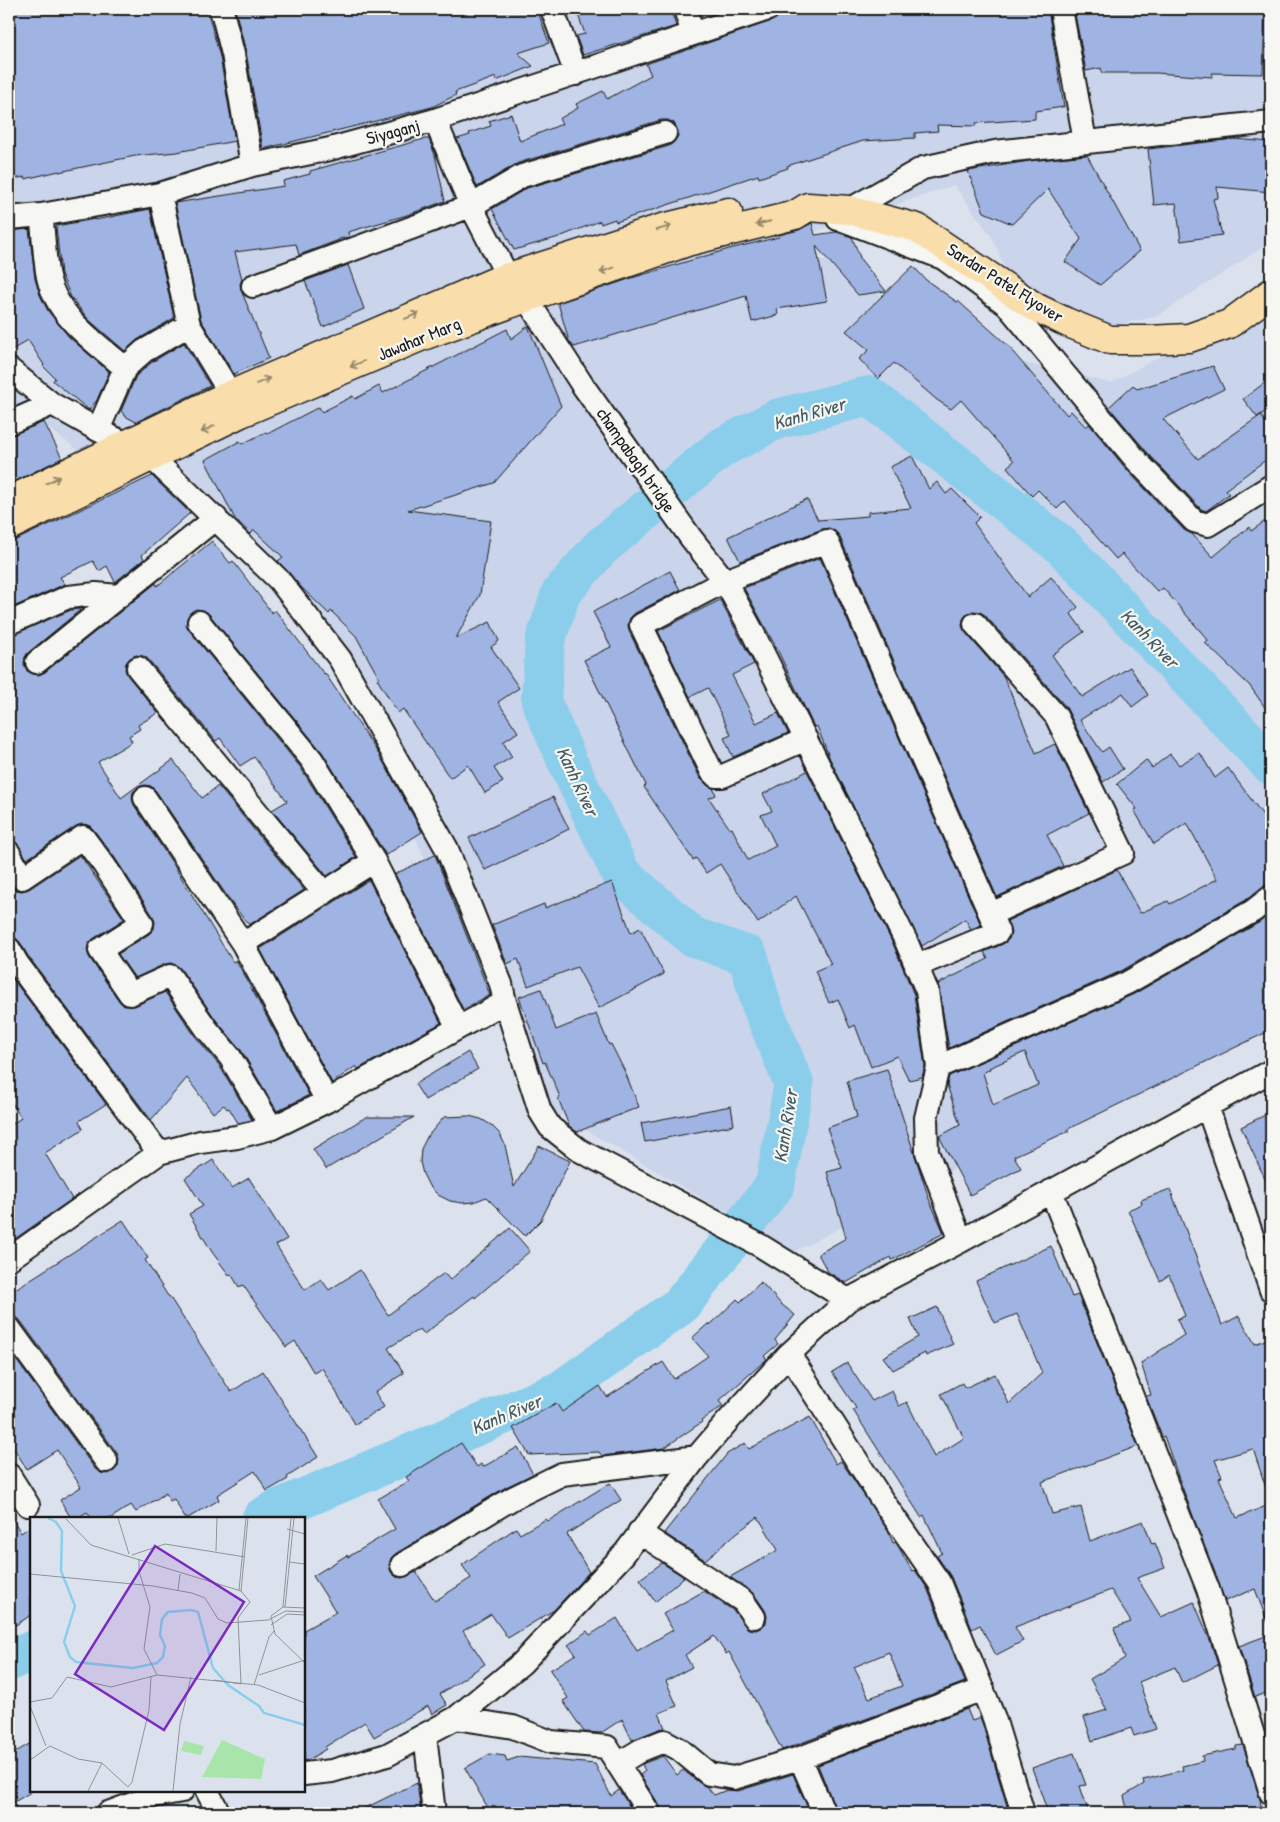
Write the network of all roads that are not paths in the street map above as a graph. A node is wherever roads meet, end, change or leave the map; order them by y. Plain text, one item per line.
1 (220, 9) edge
2 (552, 9) edge
3 (685, 9) edge
4 (768, 9) edge
5 (1061, 9) edge
6 (693, 34) junction
7 (576, 74) junction
8 (435, 120) junction
9 (1271, 122) edge
10 (665, 133) dead end
11 (1085, 141) junction
12 (252, 165) junction
13 (160, 194) junction
14 (471, 206) junction
15 (849, 210) junction
16 (802, 211) junction
17 (41, 215) junction
18 (9, 218) edge
19 (508, 277) junction
20 (253, 286) dead end
21 (1271, 293) edge
22 (526, 298) junction
23 (189, 325) junction
24 (125, 368) junction
25 (9, 369) edge
26 (52, 404) junction
27 (236, 404) junction
28 (9, 423) edge
29 (98, 430) junction
30 (126, 444) junction
31 (150, 456) junction
32 (1271, 486) edge
33 (9, 501) edge
34 (216, 518) junction
35 (9, 526) edge
36 (725, 581) junction
37 (119, 596) junction
38 (199, 622) dead end
39 (9, 623) edge
40 (975, 624) dead end
41 (38, 662) dead end
42 (138, 668) dead end
43 (806, 739) junction
44 (144, 798) dead end
45 (9, 853) edge
46 (374, 861) junction
47 (324, 893) junction
48 (1271, 897) edge
49 (991, 914) junction
50 (243, 944) junction
51 (9, 948) edge
52 (916, 966) junction
53 (505, 1002) junction
54 (458, 1028) junction
55 (938, 1067) junction
56 (1271, 1071) edge
57 (327, 1101) junction
58 (1206, 1106) junction
59 (272, 1128) junction
60 (159, 1153) junction
61 (1051, 1192) junction
62 (961, 1241) junction
63 (9, 1259) edge
64 (1271, 1290) edge
65 (848, 1300) junction
66 (9, 1328) edge
67 (789, 1354) junction
68 (697, 1457) junction
69 (106, 1461) dead end
70 (9, 1475) edge
71 (28, 1505) dead end
72 (639, 1532) junction
73 (402, 1566) dead end
74 (754, 1617) dead end
75 (983, 1689) junction
76 (456, 1718) junction
77 (425, 1734) junction
78 (800, 1758) junction
79 (618, 1764) junction
80 (305, 1774) edge
81 (176, 1792) edge
82 (208, 1792) edge
83 (1271, 1793) edge
84 (108, 1813) edge
85 (219, 1813) edge
86 (434, 1813) edge
87 (649, 1813) edge
88 (824, 1813) edge
89 (1023, 1813) edge

1 - 12 street
2 - 7 street
3 - 6 street
4 - 6 street, Siyaganj
5 - 11 street
6 - 7 street, Siyaganj
7 - 8 street, Siyaganj
8 - 12 street, Siyaganj
8 - 14 street, champabagh bridge
9 - 11 street
10 - 14 street
11 - 15 street
12 - 13 street, Siyaganj
13 - 17 street, Siyaganj
13 - 23 street
14 - 19 street, champabagh bridge
14 - 20 street
15 - 16 main road, Jawahar Marg
15 - 21 main road, Sardar Patel Flyover
19 -> 16 main road
16 -> 22 main road, Jawahar Marg
16 - 32 street
17 - 18 street, Siyaganj
17 - 24 street
19 - 22 street, champabagh bridge
27 -> 19 main road
22 -> 27 main road, Jawahar Marg
22 - 36 street, champabagh bridge
23 - 24 street
23 - 27 street
24 - 29 street
25 - 26 street
26 - 28 street
26 - 29 street
27 - 30 main road
27 -> 31 main road, Jawahar Marg
29 - 30 street
30 - 31 street
33 -> 30 main road
31 - 34 street
31 - 35 main road, Jawahar Marg
34 - 37 street
34 - 53 street
36 - 43 street, champabagh bridge
36 - 43 street
36 - 49 street
37 - 39 street
37 - 41 street
38 - 46 street
40 - 49 street
42 - 47 street
43 - 52 street, champabagh bridge
44 - 50 street
45 - 59 street
46 - 47 street
46 - 54 street
47 - 50 street
48 - 55 street
49 - 52 street
50 - 57 street
51 - 60 street
52 - 55 street, champabagh bridge
53 - 54 street
53 - 65 street
54 - 57 street
55 - 62 street
56 - 58 street
57 - 59 street
58 - 61 street
58 - 64 street
59 - 60 street
60 - 63 street
61 - 62 street
61 - 83 street
62 - 65 street
65 - 67 street
66 - 69 street
67 - 68 street
67 - 75 street
68 - 72 street
68 - 73 street
70 - 71 street
72 - 74 street
72 - 76 street
75 - 78 street
75 - 89 street
76 - 77 street
76 - 79 street
77 - 80 street
77 - 86 street
78 - 79 street
78 - 88 street
79 - 87 street
81 - 84 street
82 - 85 street

